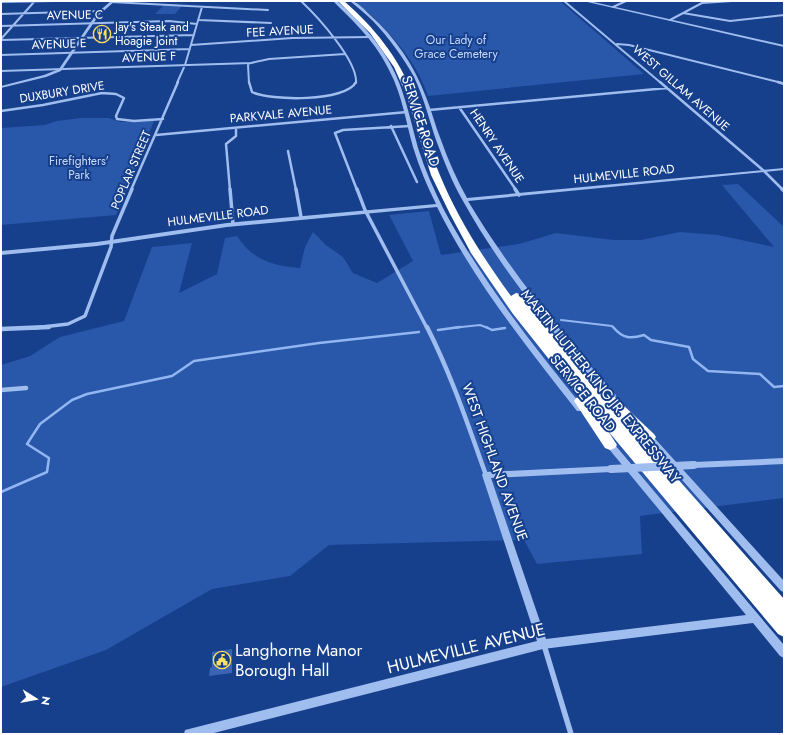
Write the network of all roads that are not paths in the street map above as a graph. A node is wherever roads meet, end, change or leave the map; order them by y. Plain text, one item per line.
1 (35, 1) edge
2 (54, 1) edge
3 (301, 1) edge
4 (334, 1) edge
5 (341, 1) edge
6 (346, 1) edge
7 (352, 1) edge
8 (564, 1) edge
9 (585, 1) edge
10 (626, 1) edge
11 (732, 1) edge
12 (1, 2) edge
13 (112, 2) edge
14 (202, 7) junction
15 (612, 7) junction
16 (268, 10) dead end
17 (101, 11) junction
18 (684, 12) junction
19 (24, 13) junction
20 (1, 14) edge
21 (784, 16) edge
22 (199, 20) junction
23 (670, 20) junction
24 (271, 23) dead end
25 (92, 24) junction
26 (197, 24) junction
27 (1, 26) edge
28 (12, 26) junction
29 (194, 34) junction
30 (83, 37) junction
31 (370, 37) junction
32 (336, 38) junction
33 (1, 39) edge
34 (616, 44) junction
35 (191, 45) junction
36 (784, 46) edge
37 (190, 49) junction
38 (74, 52) junction
39 (345, 54) junction
40 (1, 55) edge
41 (251, 62) junction
42 (185, 65) junction
43 (62, 69) junction
44 (1, 71) edge
45 (784, 84) edge
46 (1, 87) edge
47 (667, 88) junction
48 (460, 107) junction
49 (429, 110) junction
50 (1, 111) edge
51 (407, 112) junction
52 (162, 119) junction
53 (391, 126) junction
54 (410, 126) junction
55 (236, 128) junction
56 (156, 135) junction
57 (288, 151) dead end
58 (784, 169) edge
59 (764, 171) junction
60 (417, 182) dead end
61 (784, 191) edge
62 (519, 195) junction
63 (466, 200) junction
64 (439, 204) junction
65 (365, 210) junction
66 (301, 217) junction
67 (233, 224) junction
68 (111, 242) junction
69 (1, 253) edge
70 (1, 329) edge
71 (531, 330) junction
72 (549, 338) junction
73 (26, 388) dead end
74 (1, 390) edge
75 (648, 437) junction
76 (610, 445) junction
77 (784, 461) edge
78 (486, 475) junction
79 (784, 588) edge
80 (784, 611) edge
81 (754, 618) junction
82 (784, 629) edge
83 (543, 644) junction
84 (784, 653) edge
85 (189, 734) edge
86 (571, 734) edge

1 - 2 street
1 - 12 street
1 - 19 street
3 - 32 street
4 - 31 street, SERVICE ROAD
5 - 71 highway, MARTIN LUTHER KING JR. EXPRESSWAY
6 - 72 highway, MARTIN LUTHER KING JR. EXPRESSWAY
7 - 49 street, SERVICE ROAD
8 - 34 street, WEST GILLAM AVENUE
9 - 15 street
10 - 15 street
11 - 18 street
13 - 14 street
13 - 17 street
14 - 16 street
14 - 22 street, POPLAR STREET
15 - 23 street
17 - 19 street
17 - 25 street
18 - 21 street
18 - 23 street
19 - 20 street
19 - 28 street
22 - 24 street
22 - 26 street, POPLAR STREET
23 - 36 street
25 - 26 street, AVENUE C
25 - 28 street, AVENUE C
25 - 30 street
26 - 29 street, POPLAR STREET
27 - 28 street, AVENUE C
28 - 33 street
29 - 30 street
29 - 35 street, POPLAR STREET
30 - 33 street
30 - 38 street
31 - 32 street, FEE AVENUE
31 - 51 street, SERVICE ROAD
32 - 35 street, FEE AVENUE
32 - 39 street
34 - 45 street
34 - 47 street, WEST GILLAM AVENUE
35 - 37 street, POPLAR STREET
37 - 38 street, AVENUE E
37 - 42 street, POPLAR STREET
38 - 40 street, AVENUE E
38 - 43 street
39 - 41 street, AVENUE F
39 - 41 street
41 - 42 street, AVENUE F
42 - 43 street, AVENUE F
42 - 52 street, POPLAR STREET
43 - 44 street, AVENUE F
43 - 46 street
47 - 48 street
47 - 59 street, WEST GILLAM AVENUE
48 - 49 street
48 - 62 street, HENRY AVENUE
49 - 63 street, SERVICE ROAD
50 - 52 street, DUXBURY DRIVE
51 - 54 street, SERVICE ROAD
51 - 55 street, PARKVALE AVENUE
52 - 56 street, POPLAR STREET
53 - 54 street
53 - 60 street
53 - 65 street, WEST HIGHLAND AVENUE
54 - 64 street, SERVICE ROAD
55 - 56 street, PARKVALE AVENUE
55 - 67 street
56 - 68 street, POPLAR STREET
57 - 66 street
58 - 59 street, HULMEVILLE ROAD
59 - 61 street, WEST GILLAM AVENUE
59 - 62 street, HULMEVILLE ROAD
62 - 63 street, HULMEVILLE ROAD
63 - 75 street, SERVICE ROAD
64 - 65 street, HULMEVILLE ROAD
64 - 76 street, SERVICE ROAD
65 - 66 street, HULMEVILLE ROAD
65 - 78 street, WEST HIGHLAND AVENUE
66 - 67 street, HULMEVILLE ROAD
67 - 68 street, HULMEVILLE ROAD
68 - 69 street, HULMEVILLE ROAD
68 - 70 street, POPLAR STREET
71 - 76 highway
71 - 82 highway, MARTIN LUTHER KING JR. EXPRESSWAY
72 - 75 highway
72 - 80 highway, MARTIN LUTHER KING JR. EXPRESSWAY
73 - 74 street
75 - 79 street, SERVICE ROAD
76 - 81 street, SERVICE ROAD
77 - 78 street, bridge
78 - 83 street, WEST HIGHLAND AVENUE
81 - 83 street, HULMEVILLE AVENUE
81 - 84 street, SERVICE ROAD
83 - 85 street, HULMEVILLE AVENUE
83 - 86 street, WEST HIGHLAND AVENUE

